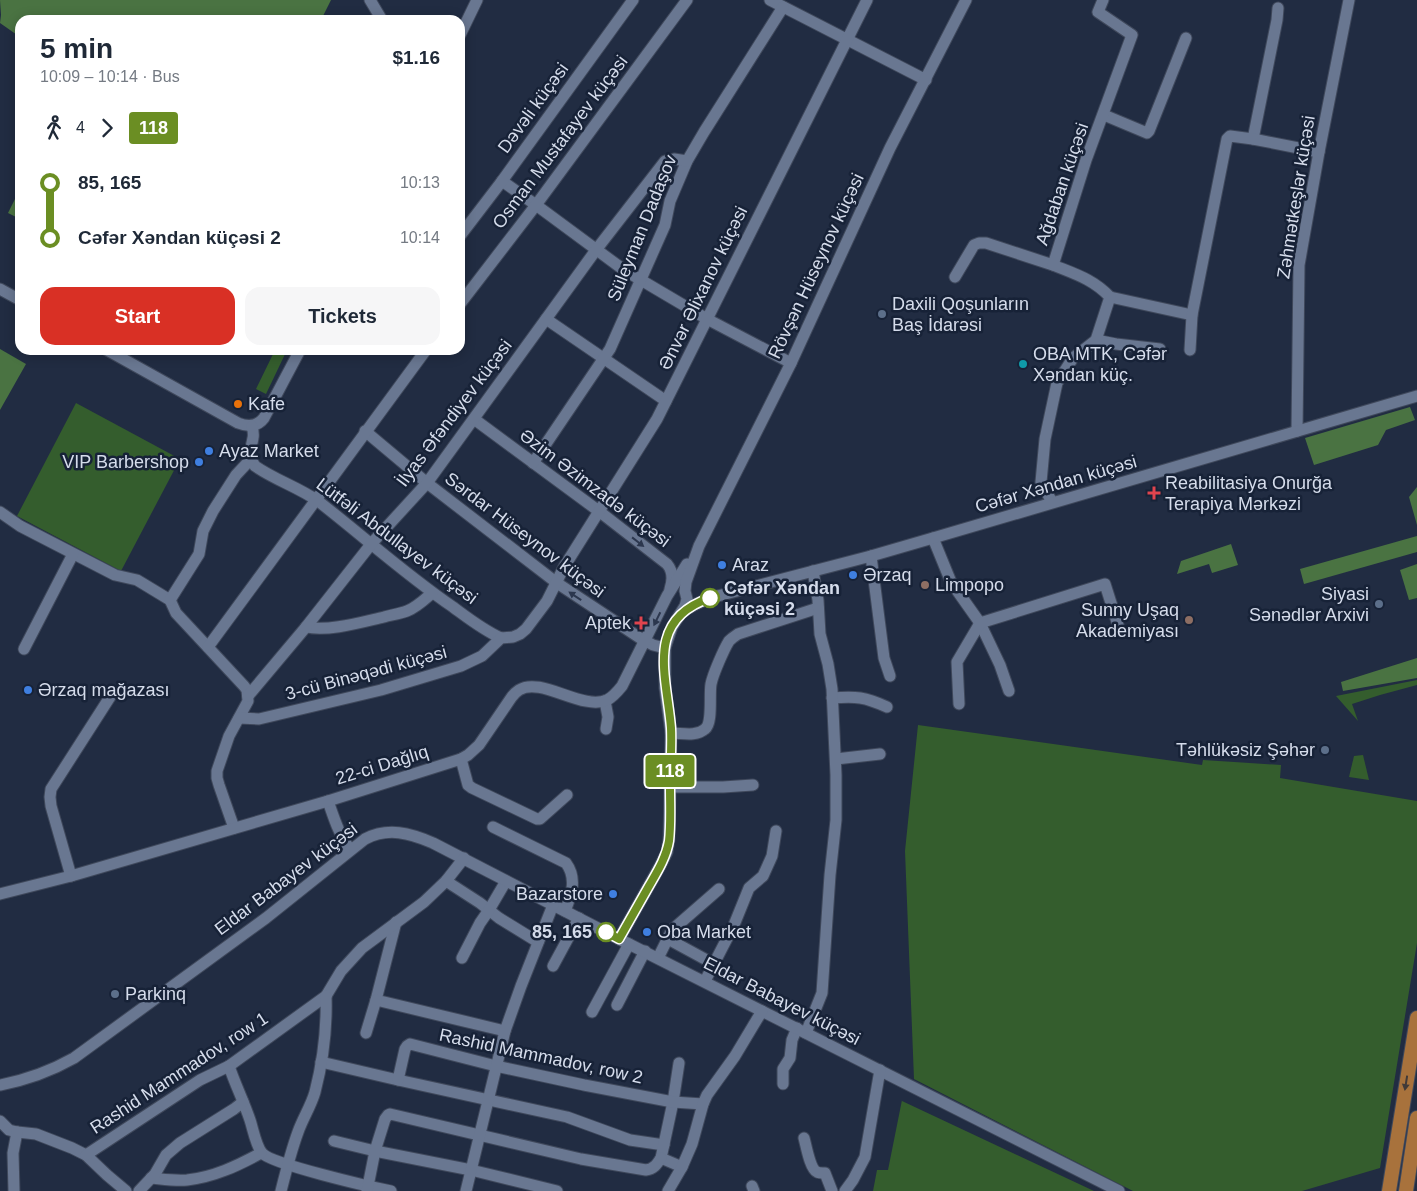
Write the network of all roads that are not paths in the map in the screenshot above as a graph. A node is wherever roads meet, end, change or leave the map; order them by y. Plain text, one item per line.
1 (370, 0) edge
2 (477, 0) edge
3 (633, 0) edge
4 (687, 0) edge
5 (770, 0) edge
6 (867, 0) edge
7 (966, 0) edge
8 (1103, 0) edge
9 (1349, 0) edge
10 (783, 7) junction
11 (1278, 8) dead end
12 (376, 15) edge
13 (465, 25) edge
14 (1186, 38) dead end
15 (847, 40) junction
16 (926, 80) junction
17 (1104, 116) junction
18 (1253, 139) junction
19 (1318, 152) junction
20 (687, 162) junction
21 (502, 181) junction
22 (536, 205) junction
23 (465, 229) edge
24 (596, 250) junction
25 (1053, 265) junction
26 (955, 276) dead end
27 (640, 280) junction
28 (0, 289) edge
29 (15, 297) edge
30 (465, 297) edge
31 (1110, 297) junction
32 (1192, 315) junction
33 (546, 319) junction
34 (707, 319) junction
35 (1096, 340) junction
36 (1160, 349) dead end
37 (1190, 350) dead end
38 (116, 355) edge
39 (297, 355) edge
40 (422, 355) edge
41 (605, 358) junction
42 (791, 363) junction
43 (1417, 396) edge
44 (666, 402) junction
45 (474, 419) junction
46 (252, 426) junction
47 (365, 431) junction
48 (1298, 431) junction
49 (250, 460) junction
50 (533, 463) junction
51 (427, 483) junction
52 (316, 500) junction
53 (1052, 502) junction
54 (0, 512) edge
55 (600, 512) junction
56 (934, 538) junction
57 (372, 544) junction
58 (699, 546) junction
59 (74, 554) junction
60 (870, 556) junction
61 (812, 571) junction
62 (557, 584) junction
63 (432, 593) junction
64 (685, 593) junction
65 (668, 596) junction
66 (170, 600) junction
67 (703, 601) junction
68 (818, 608) junction
69 (683, 612) junction
70 (980, 623) junction
71 (1118, 625) dead end
72 (306, 626) junction
73 (501, 638) junction
74 (646, 641) junction
75 (208, 647) junction
76 (24, 649) dead end
77 (664, 653) junction
78 (890, 676) dead end
79 (1009, 691) dead end
80 (248, 696) junction
81 (110, 698) dead end
82 (832, 698) junction
83 (605, 701) junction
84 (959, 704) dead end
85 (887, 707) dead end
86 (239, 718) junction
87 (606, 729) dead end
88 (671, 733) junction
89 (880, 754) dead end
90 (461, 759) junction
91 (836, 759) junction
92 (753, 786) dead end
93 (670, 787) junction
94 (567, 795) dead end
95 (328, 800) junction
96 (234, 828) junction
97 (493, 828) dead end
98 (776, 831) dead end
99 (350, 849) junction
100 (464, 858) junction
101 (70, 876) junction
102 (446, 881) junction
103 (506, 881) junction
104 (719, 889) dead end
105 (0, 894) edge
106 (553, 905) junction
107 (489, 910) junction
108 (565, 911) junction
109 (579, 918) junction
110 (396, 922) junction
111 (668, 940) junction
112 (538, 942) junction
113 (624, 942) junction
114 (645, 951) junction
115 (462, 958) dead end
116 (658, 958) junction
117 (714, 964) junction
118 (553, 966) dead end
119 (705, 981) junction
120 (326, 996) junction
121 (376, 1000) junction
122 (617, 1005) dead end
123 (762, 1011) junction
124 (592, 1012) dead end
125 (1417, 1018) edge
126 (505, 1031) junction
127 (802, 1031) junction
128 (366, 1033) dead end
129 (321, 1062) junction
130 (679, 1063) dead end
131 (228, 1066) junction
132 (496, 1066) junction
133 (880, 1070) junction
134 (398, 1080) junction
135 (783, 1084) dead end
136 (0, 1085) edge
137 (488, 1100) junction
138 (243, 1102) junction
139 (673, 1102) junction
140 (703, 1104) junction
141 (1417, 1118) edge
142 (0, 1121) edge
143 (17, 1132) junction
144 (479, 1136) junction
145 (804, 1138) dead end
146 (334, 1142) dead end
147 (664, 1145) junction
148 (261, 1152) junction
149 (375, 1152) junction
150 (86, 1155) junction
151 (661, 1158) junction
152 (288, 1164) junction
153 (682, 1167) junction
154 (471, 1170) junction
155 (151, 1178) junction
156 (368, 1189) edge
157 (672, 1189) edge
158 (14, 1191) edge
159 (126, 1191) edge
160 (139, 1191) edge
161 (281, 1191) edge
162 (390, 1191) edge
163 (466, 1191) edge
164 (558, 1191) edge
165 (832, 1191) edge
166 (845, 1191) edge
167 (1119, 1191) edge
168 (1389, 1191) edge
169 (1406, 1191) edge

1 - 12 street
2 - 13 street
3 - 21 street, Dəvəli küçəsi
4 - 22 street, Osman Mustafayev küçəsi
5 - 10 street
6 - 15 street, Ənvər Əlixanov küçəsi
7 - 16 street, Rövşən Hüseynov küçəsi
8 - 17 street, Ağdaban küçəsi
9 - 19 street, Zəhmətkeşlər küçəsi
10 - 15 street
10 - 20 street, Süleyman Dadaşov
11 - 18 street
14 - 17 street
15 - 16 street
15 - 34 street, Ənvər Əlixanov küçəsi
16 - 42 street, Rövşən Hüseynov küçəsi
17 - 25 street, Ağdaban küçəsi
18 - 19 street
18 - 32 street
19 - 48 street, Zəhmətkeşlər küçəsi
20 - 24 street, İlyas Əfəndiyev küçəsi
20 - 27 street, Süleyman Dadaşov
21 - 22 street
21 - 23 street, Dəvəli küçəsi
22 - 24 street
22 - 30 street, Osman Mustafayev küçəsi
24 - 27 street
24 - 33 street, İlyas Əfəndiyev küçəsi
25 - 26 street
25 - 31 street, Ağdaban küçəsi
27 - 34 street
27 - 41 street, Süleyman Dadaşov
28 - 29 street
31 - 32 street
31 - 35 street
32 - 37 street
33 - 41 street
33 - 45 street, İlyas Əfəndiyev küçəsi
34 - 42 street
34 - 44 street, Ənvər Əlixanov küçəsi
35 - 36 street
35 - 53 street
38 - 46 street
39 - 46 street
40 - 47 street
41 - 44 street
41 - 50 street, Süleyman Dadaşov
42 - 58 street, Rövşən Hüseynov küçəsi
43 - 48 street, Cəfər Xəndan küçəsi
44 - 55 street, Ənvər Əlixanov küçəsi
45 - 50 street, Əzim Əzimzadə küçəsi
45 - 51 street, İlyas Əfəndiyev küçəsi
46 - 49 street
47 - 51 street, Sərdar Hüseynov küçəsi
47 - 52 street
48 - 53 street, Cəfər Xəndan küçəsi
49 - 52 street, Lütfəli Abdullayev küçəsi
49 - 66 street
50 - 55 street, Əzim Əzimzadə küçəsi
51 - 57 street, İlyas Əfəndiyev küçəsi
51 - 62 street, Sərdar Hüseynov küçəsi
52 - 57 street, Lütfəli Abdullayev küçəsi
52 - 75 street
53 - 56 street, Cəfər Xəndan küçəsi
54 - 59 street
55 - 62 street, Ənvər Əlixanov küçəsi
55 -> 65 street, Əzim Əzimzadə küçəsi
56 - 60 street, Cəfər Xəndan küçəsi
56 - 70 street
57 - 63 street, Lütfəli Abdullayev küçəsi
57 - 72 street, İlyas Əfəndiyev küçəsi
58 - 64 street
58 - 65 street
59 - 66 street
59 - 76 street
60 - 61 street, Cəfər Xəndan küçəsi
60 - 78 street
61 - 67 street, Cəfər Xəndan küçəsi
61 - 68 street
62 - 73 street, 3-cü Binəqədi küçəsi
74 -> 62 street, Sərdar Hüseynov küçəsi
63 - 72 street
63 - 73 street, Lütfəli Abdullayev küçəsi
64 - 65 street
64 - 67 street
64 - 69 street
65 -> 74 street
66 - 75 street
67 - 69 street, Cəfər Xəndan küçəsi
68 - 82 street
68 - 88 street
69 - 77 street
70 - 71 street
70 - 79 street
70 - 84 street
72 - 80 street, İlyas Əfəndiyev küçəsi
73 - 86 street, 3-cü Binəqədi küçəsi
74 - 77 street, Sərdar Hüseynov küçəsi
74 - 83 street
75 - 80 street
77 - 88 street
80 - 86 street, İlyas Əfəndiyev küçəsi
81 - 101 street
82 - 85 street
82 - 91 street
83 - 87 street
83 - 90 street, 22-ci Dağlıq
86 - 96 street, İlyas Əfəndiyev küçəsi
88 - 93 street
89 - 91 street
90 - 94 street
90 - 95 street, 22-ci Dağlıq
91 - 127 street
92 - 93 street
93 - 113 street
95 - 96 street, 22-ci Dağlıq
95 - 99 street
96 - 101 street, 22-ci Dağlıq
97 - 108 street
98 - 117 street
99 - 100 street, Eldar Babayev küçəsi
99 - 136 street, Eldar Babayev küçəsi
100 - 102 street, Rashid Mammadov, row 1
100 - 103 street, Eldar Babayev küçəsi
101 - 105 street, 22-ci Dağlıq
102 - 107 street
102 - 110 street, Rashid Mammadov, row 1
103 - 106 street, Eldar Babayev küçəsi
103 - 107 street
104 - 111 street
106 - 108 street, Eldar Babayev küçəsi
106 - 112 street
107 - 112 street
107 - 115 street
108 - 109 street, Eldar Babayev küçəsi
109 - 113 street, Eldar Babayev küçəsi
109 - 118 street
110 - 120 street, Rashid Mammadov, row 1
110 - 121 street
111 - 116 street
111 - 117 street
112 - 126 street
113 - 114 street, Eldar Babayev küçəsi
113 - 124 street
114 - 116 street, Eldar Babayev küçəsi
114 - 122 street
116 - 119 street, Eldar Babayev küçəsi
117 - 119 street
119 - 123 street, Eldar Babayev küçəsi
120 - 129 street
120 - 131 street, Rashid Mammadov, row 1
121 - 126 street
121 - 128 street
123 - 127 street, Eldar Babayev küçəsi
123 - 140 street
125 -> 168 main road
126 - 132 street
127 - 133 street, Eldar Babayev küçəsi
127 - 135 street
129 - 134 street
129 - 152 street
130 - 139 street
131 - 138 street
131 - 150 street, Rashid Mammadov, row 1
132 - 134 street, Rashid Mammadov, row 2
132 - 137 street
132 - 139 street, Rashid Mammadov, row 2
133 - 166 street
133 - 167 street, Eldar Babayev küçəsi
134 - 137 street
137 - 144 street
137 - 147 street
138 - 148 street
138 - 155 street
139 - 140 street, Rashid Mammadov, row 2
139 - 147 street
140 - 153 street
141 - 169 main road
142 - 143 street
143 - 150 street
143 - 158 street
144 - 149 street
144 - 151 street
144 - 154 street
145 - 165 street
146 - 149 street
147 - 151 street
148 - 152 street
148 - 155 street
149 - 154 street
149 - 156 street
150 - 159 street
151 - 153 street
152 - 156 street
152 - 161 street
153 - 157 street
154 - 163 street
154 - 164 street
155 - 160 street
156 - 162 street

